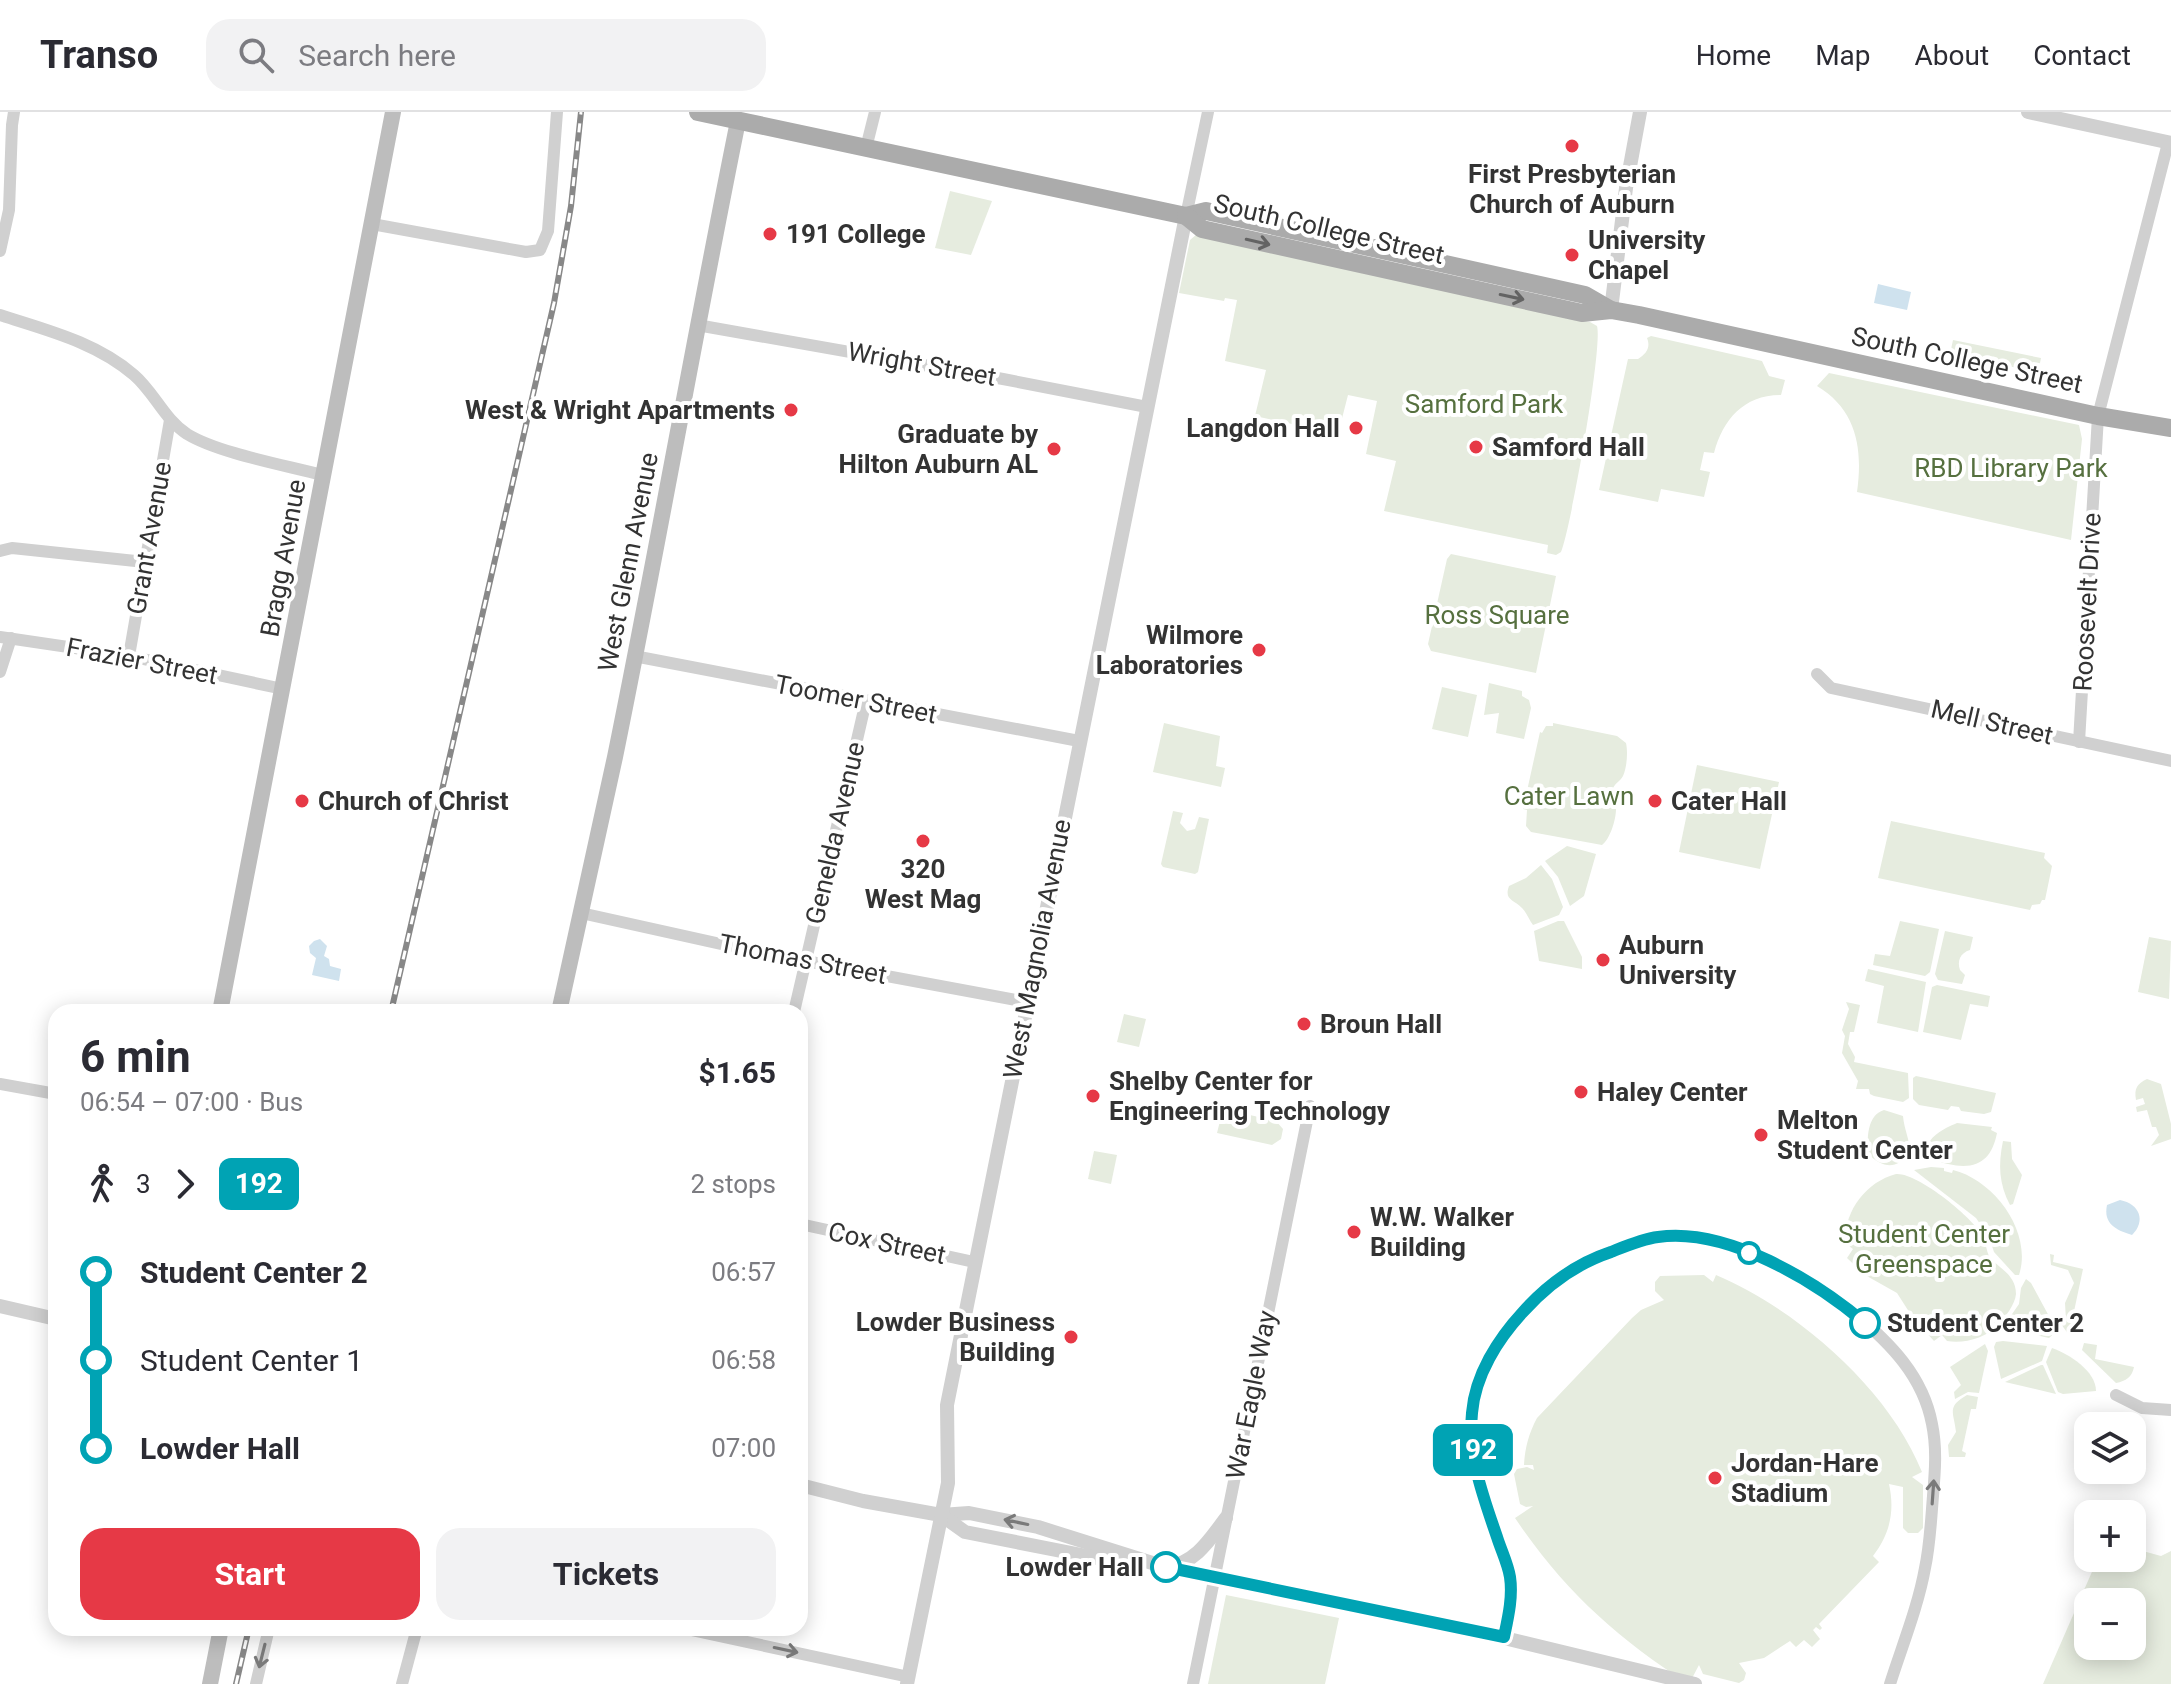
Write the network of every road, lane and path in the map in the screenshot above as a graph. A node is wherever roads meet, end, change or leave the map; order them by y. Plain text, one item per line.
1 (14, 112) edge
2 (393, 112) edge
3 (557, 112) edge
4 (698, 112) edge
5 (875, 112) edge
6 (1208, 112) edge
7 (1640, 112) edge
8 (2028, 112) edge
9 (739, 116) edge
10 (2169, 143) edge
11 (866, 148) junction
12 (1186, 216) junction
13 (372, 224) junction
14 (0, 251) edge
15 (1611, 310) junction
16 (0, 315) edge
17 (697, 325) junction
18 (1147, 407) junction
19 (2098, 416) junction
20 (170, 420) junction
21 (2171, 428) edge
22 (322, 475) junction
23 (0, 551) edge
24 (145, 562) junction
25 (6, 638) edge
26 (129, 656) junction
27 (634, 656) junction
28 (0, 672) edge
29 (1817, 674) dead end
30 (283, 689) junction
31 (866, 701) junction
32 (1079, 741) junction
33 (2079, 742) junction
34 (2171, 761) edge
35 (581, 913) junction
36 (806, 961) junction
37 (1027, 1002) junction
38 (222, 1004) edge
39 (561, 1004) edge
40 (796, 1004) edge
41 (0, 1084) edge
42 (48, 1093) edge
43 (1310, 1106) dead end
44 (808, 1226) edge
45 (974, 1262) junction
46 (0, 1306) edge
47 (48, 1317) edge
48 (2116, 1395) dead end
49 (2171, 1410) edge
50 (808, 1487) edge
51 (941, 1515) junction
52 (1226, 1518) junction
53 (1165, 1567) junction
54 (1214, 1578) junction
55 (219, 1636) edge
56 (267, 1636) edge
57 (415, 1636) edge
58 (717, 1636) edge
59 (1504, 1637) junction
60 (908, 1680) edge
61 (210, 1684) edge
62 (256, 1684) edge
63 (402, 1684) edge
64 (1193, 1684) edge
65 (1695, 1684) edge
66 (1890, 1684) edge

1 - 14 street
2 - 13 main road, Bragg Avenue
3 - 13 street
4 - 9 main road, South College Street
5 - 11 street
6 - 12 street
7 - 15 street
8 - 10 street
9 - 11 main road, South College Street
9 - 17 main road, West Glenn Avenue
10 - 19 street, Roosevelt Drive
11 - 12 main road, South College Street
12 - 15 main road, South College Street
12 - 18 street, West Magnolia Avenue
13 - 22 main road, Bragg Avenue
15 - 19 main road, South College Street
16 - 20 street
17 - 18 street, Wright Street
17 - 27 main road, West Glenn Avenue
18 - 32 street, West Magnolia Avenue
19 - 21 main road, South College Street
19 - 33 street, Roosevelt Drive
20 - 22 street
20 - 24 street, Grant Avenue
22 - 30 main road, Bragg Avenue
23 - 24 street
24 - 26 street, Grant Avenue
25 - 26 street, Frazier Street
25 - 28 street
26 - 30 street, Frazier Street
27 - 31 street, Toomer Street
27 - 35 main road, West Glenn Avenue
29 - 33 street, Mell Street
30 - 38 main road, Bragg Avenue
31 - 32 street, Toomer Street
31 - 36 street, Genelda Avenue
32 - 37 street, West Magnolia Avenue
33 - 34 street, Mell Street
35 - 36 street, Thomas Street
35 - 39 main road, West Glenn Avenue
36 - 37 street, Thomas Street
36 - 40 street, Genelda Avenue
37 - 45 street, West Magnolia Avenue
41 - 42 street
43 - 52 street, War Eagle Way
44 - 45 street, Cox Street
45 - 51 street, West Magnolia Avenue
46 - 47 street
48 - 49 street
50 - 51 street
51 - 53 street
51 - 60 street, West Magnolia Avenue
52 - 53 street
52 - 54 street, War Eagle Way
53 - 54 street
54 - 59 street
54 - 64 street, War Eagle Way
55 - 61 main road
56 -> 62 street
57 - 63 street
58 -> 60 street
59 - 65 street
66 -> 59 street

